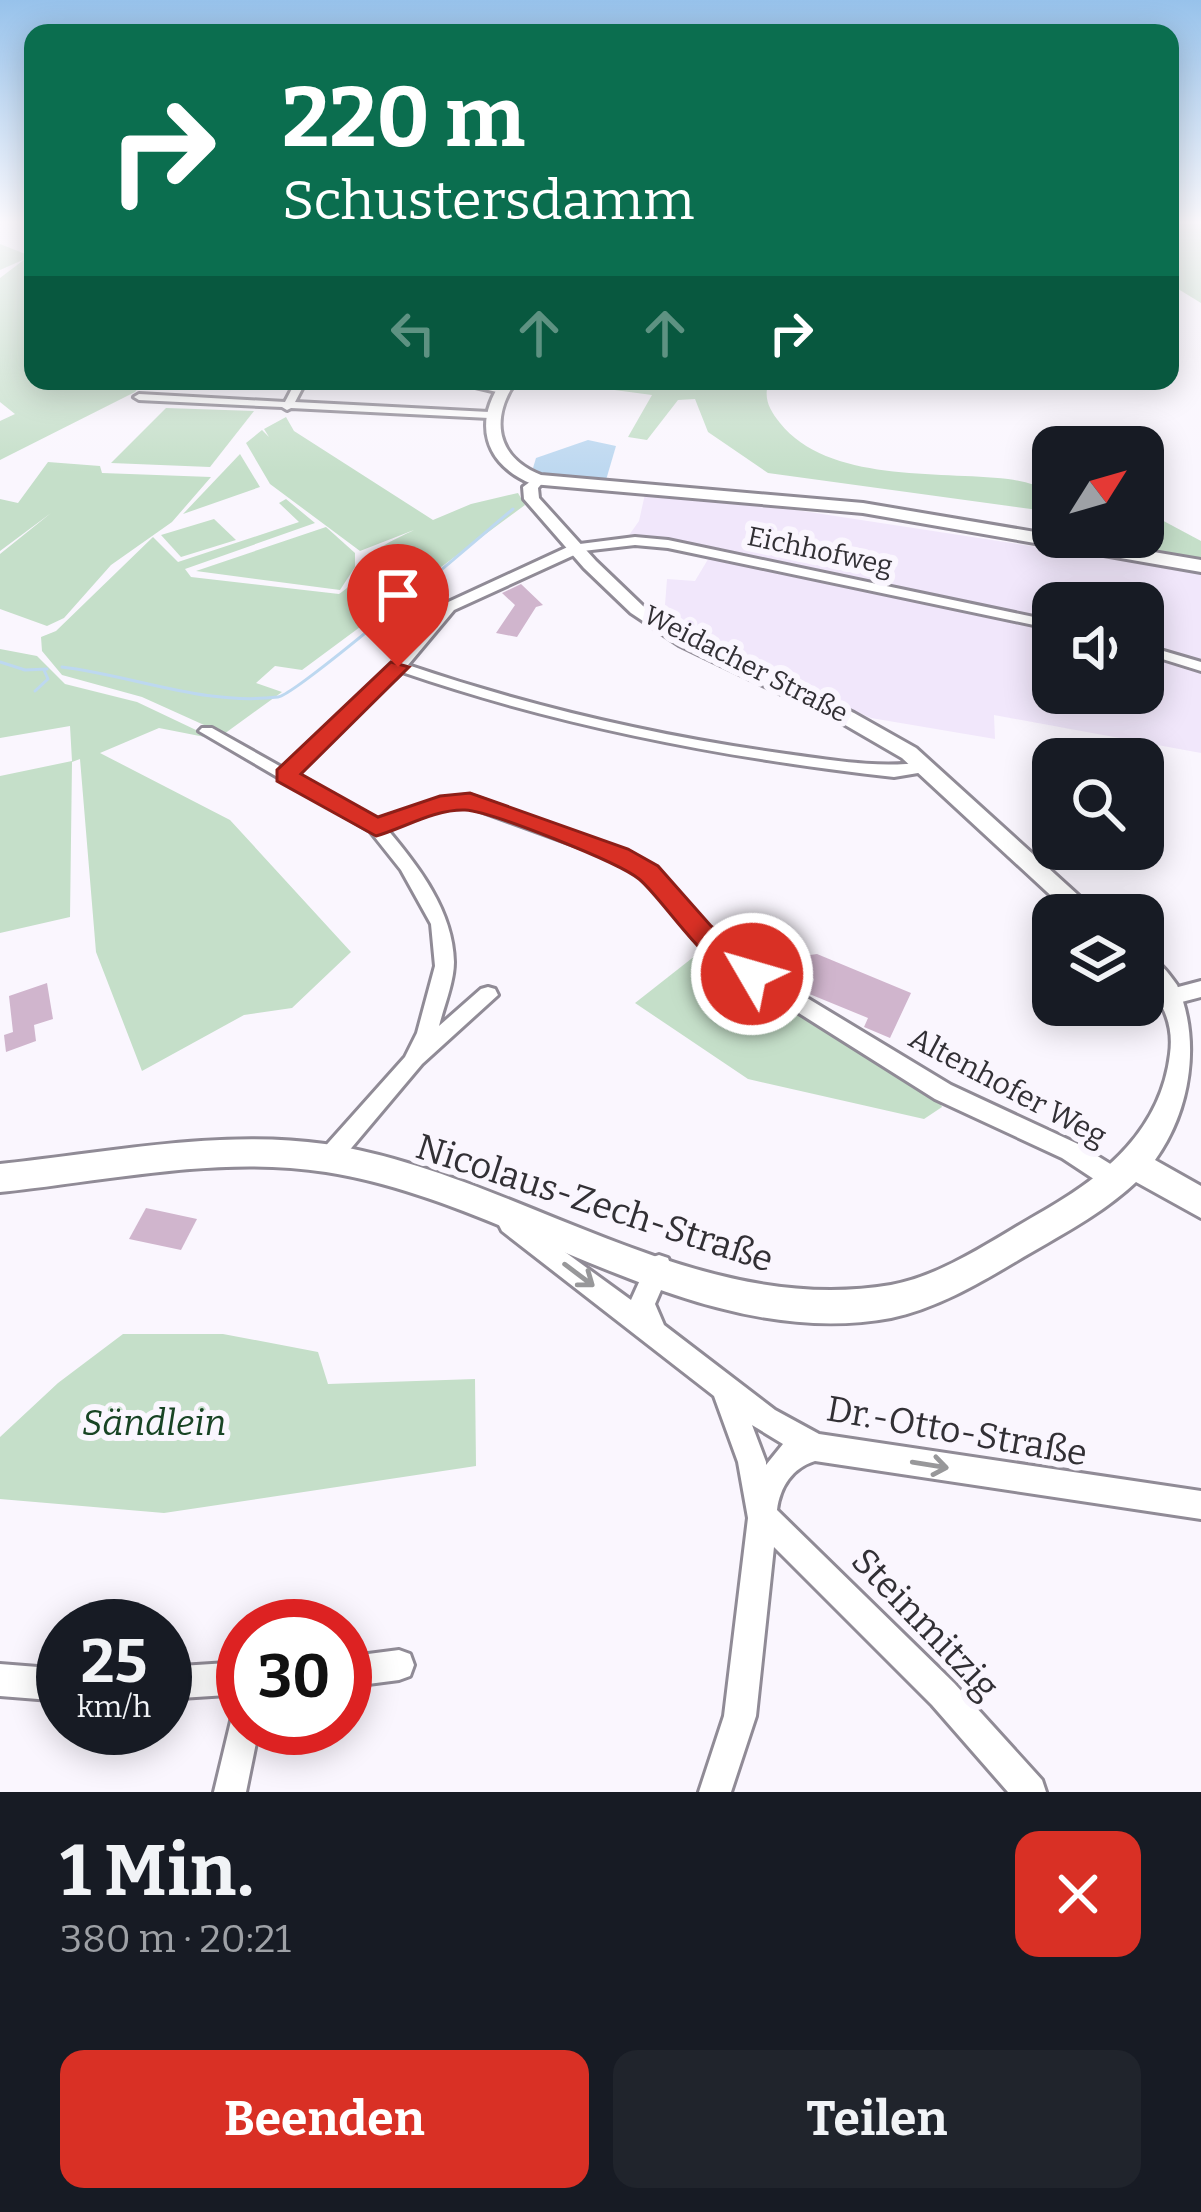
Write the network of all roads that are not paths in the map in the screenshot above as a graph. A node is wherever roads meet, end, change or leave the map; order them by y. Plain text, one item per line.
1 (161, 390) edge
2 (296, 390) edge
3 (502, 390) edge
4 (139, 398) dead end
5 (156, 398) junction
6 (287, 407) junction
7 (489, 415) junction
8 (538, 480) junction
9 (576, 549) junction
10 (1201, 566) edge
11 (1032, 622) edge
12 (1164, 656) edge
13 (398, 667) junction
14 (1201, 667) edge
15 (207, 730) dead end
16 (924, 767) junction
17 (285, 776) junction
18 (376, 827) junction
19 (1065, 894) edge
20 (1188, 992) edge
21 (488, 995) dead end
22 (412, 1064) junction
23 (328, 1158) junction
24 (1126, 1173) junction
25 (0, 1178) edge
26 (1201, 1203) edge
27 (496, 1212) junction
28 (659, 1267) junction
29 (662, 1338) junction
30 (724, 1386) junction
31 (815, 1447) junction
32 (1201, 1505) edge
33 (760, 1514) junction
34 (399, 1664) dead end
35 (372, 1668) edge
36 (0, 1680) edge
37 (36, 1683) edge
38 (238, 1755) edge
39 (230, 1792) edge
40 (715, 1792) edge
41 (1030, 1792) edge

1 - 5 street
2 - 6 street
3 - 7 main road
4 - 5 street
5 - 6 street
6 - 7 street
7 - 8 main road, Weidacher Straße
8 - 9 street, Weidacher Straße
8 - 10 main road
9 - 11 street, Eichhofweg
9 - 13 street, Eichhofweg
9 - 16 street, Weidacher Straße
12 - 14 street
13 - 16 street
13 - 17 street, Eichhofweg
15 - 17 street
16 - 19 street, Weidacher Straße
17 - 18 street
18 - 22 street
18 - 24 street, Altenhofer Weg
20 - 24 street
21 - 22 street
22 - 23 street
23 - 25 street, Nicolaus-Zech-Straße
23 - 27 street, Nicolaus-Zech-Straße
24 - 26 street
24 - 28 street, Nicolaus-Zech-Straße
27 - 28 street, Nicolaus-Zech-Straße
27 -> 29 street, Dr.-Otto-Straße
28 - 29 street
29 - 30 street, Dr.-Otto-Straße
30 - 31 street, Dr.-Otto-Straße
30 - 33 street
31 -> 32 street, Dr.-Otto-Straße
31 - 33 street
33 - 40 street
33 - 41 street, Steinmitzig
34 - 35 street
36 - 37 street
38 - 39 street

